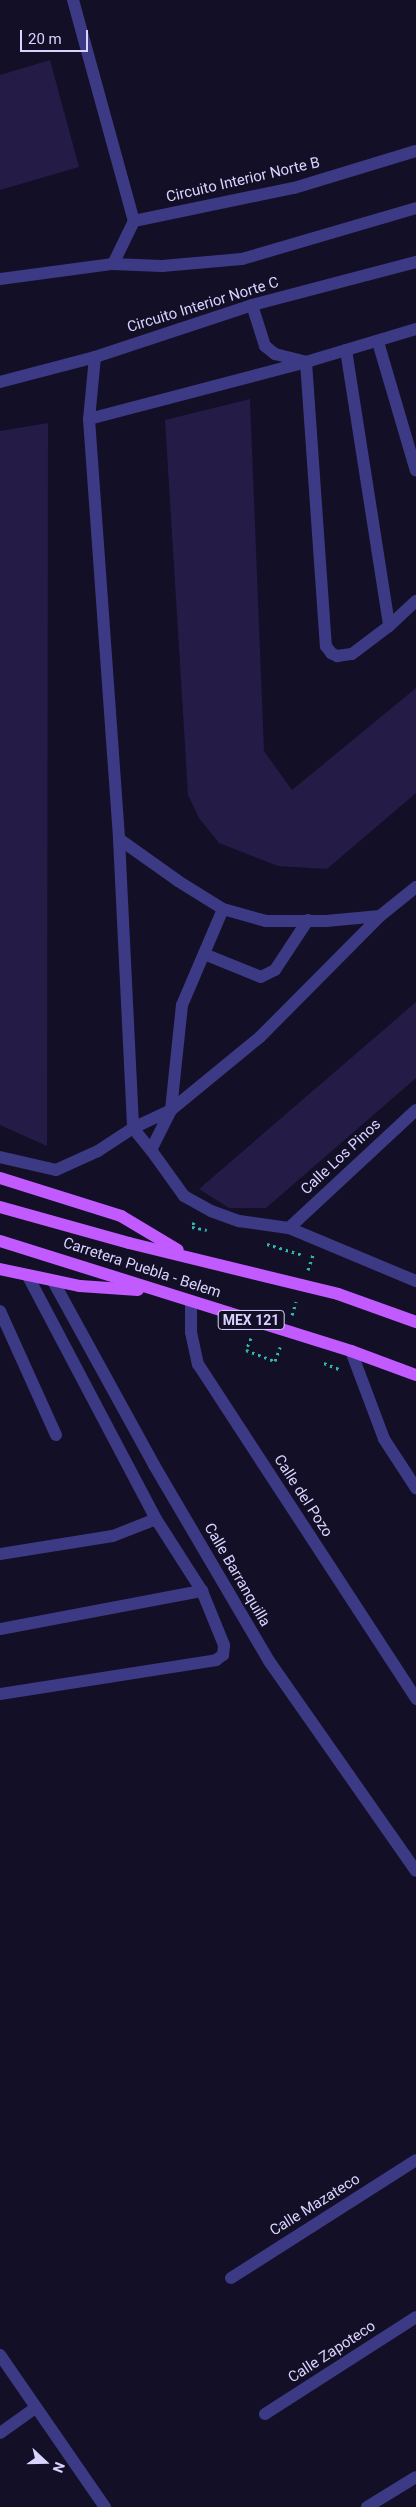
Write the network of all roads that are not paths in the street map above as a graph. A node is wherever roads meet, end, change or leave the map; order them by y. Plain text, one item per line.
1 (73, 0) edge
2 (416, 151) edge
3 (416, 208) edge
4 (134, 221) junction
5 (416, 262) edge
6 (114, 264) junction
7 (0, 279) edge
8 (252, 305) junction
9 (416, 329) edge
10 (378, 342) junction
11 (346, 350) junction
12 (95, 356) junction
13 (306, 362) junction
14 (0, 382) edge
15 (90, 419) junction
16 (416, 471) edge
17 (416, 601) edge
18 (388, 626) junction
19 (119, 839) junction
20 (416, 887) edge
21 (223, 909) junction
22 (380, 916) junction
23 (308, 920) junction
24 (204, 954) junction
25 (171, 1110) junction
26 (416, 1110) edge
27 (133, 1128) junction
28 (151, 1150) junction
29 (0, 1157) edge
30 (0, 1178) edge
31 (0, 1207) edge
32 (289, 1228) junction
33 (0, 1241) edge
34 (189, 1257) junction
35 (0, 1269) edge
36 (28, 1276) junction
37 (414, 1277) edge
38 (53, 1281) junction
39 (153, 1290) junction
40 (191, 1301) junction
41 (0, 1311) edge
42 (416, 1322) edge
43 (352, 1351) junction
44 (416, 1375) edge
45 (56, 1435) dead end
46 (416, 1488) edge
47 (156, 1519) junction
48 (0, 1554) edge
49 (202, 1590) junction
50 (0, 1629) edge
51 (0, 1694) edge
52 (416, 1699) edge
53 (416, 1871) edge
54 (416, 2160) edge
55 (231, 2278) dead end
56 (416, 2317) edge
57 (0, 2355) edge
58 (35, 2408) junction
59 (265, 2414) dead end
60 (0, 2433) edge
61 (416, 2477) edge
62 (105, 2507) edge
63 (367, 2507) edge

1 - 4 street
2 - 4 street, Circuito Interior Norte B
3 - 6 street
4 - 6 street
5 - 8 street, Circuito Interior Norte C
6 - 7 street
8 - 12 street, Circuito Interior Norte C
8 - 13 street
9 - 10 street
10 - 11 street
10 - 16 street
11 - 13 street
11 - 18 street
12 - 14 street, Circuito Interior Norte C
12 - 15 street
13 - 15 street
13 - 18 street
15 - 19 street
17 - 18 street
19 - 21 street
19 - 27 street
20 - 22 street
21 - 23 street
21 - 24 street
22 - 23 street
22 - 25 street
23 - 24 street
24 - 25 street
25 - 27 street
25 - 28 street
26 - 32 street, Calle Los Pinos
27 - 28 street
27 - 29 street
28 - 32 street
30 - 34 main road
31 - 34 main road, Carretera Puebla - Belem
32 - 37 street
33 - 39 main road, Carretera Puebla - Belem / MEX 121
34 - 42 main road, Carretera Puebla - Belem
35 - 36 main road
36 - 38 main road
36 - 47 street
38 - 39 main road
38 - 53 street, Calle Barranquilla
39 - 40 main road, Carretera Puebla - Belem / MEX 121
40 - 43 main road, Carretera Puebla - Belem / MEX 121
40 - 52 street, Calle del Pozo
41 - 45 street
43 - 44 main road, Carretera Puebla - Belem / MEX 121
43 - 46 street
47 - 48 street
47 - 49 street
49 - 50 street
49 - 51 street
54 - 55 street, Calle Mazateco
56 - 59 street, Calle Zapoteco
57 - 58 street
58 - 60 street
58 - 62 street
61 - 63 street

